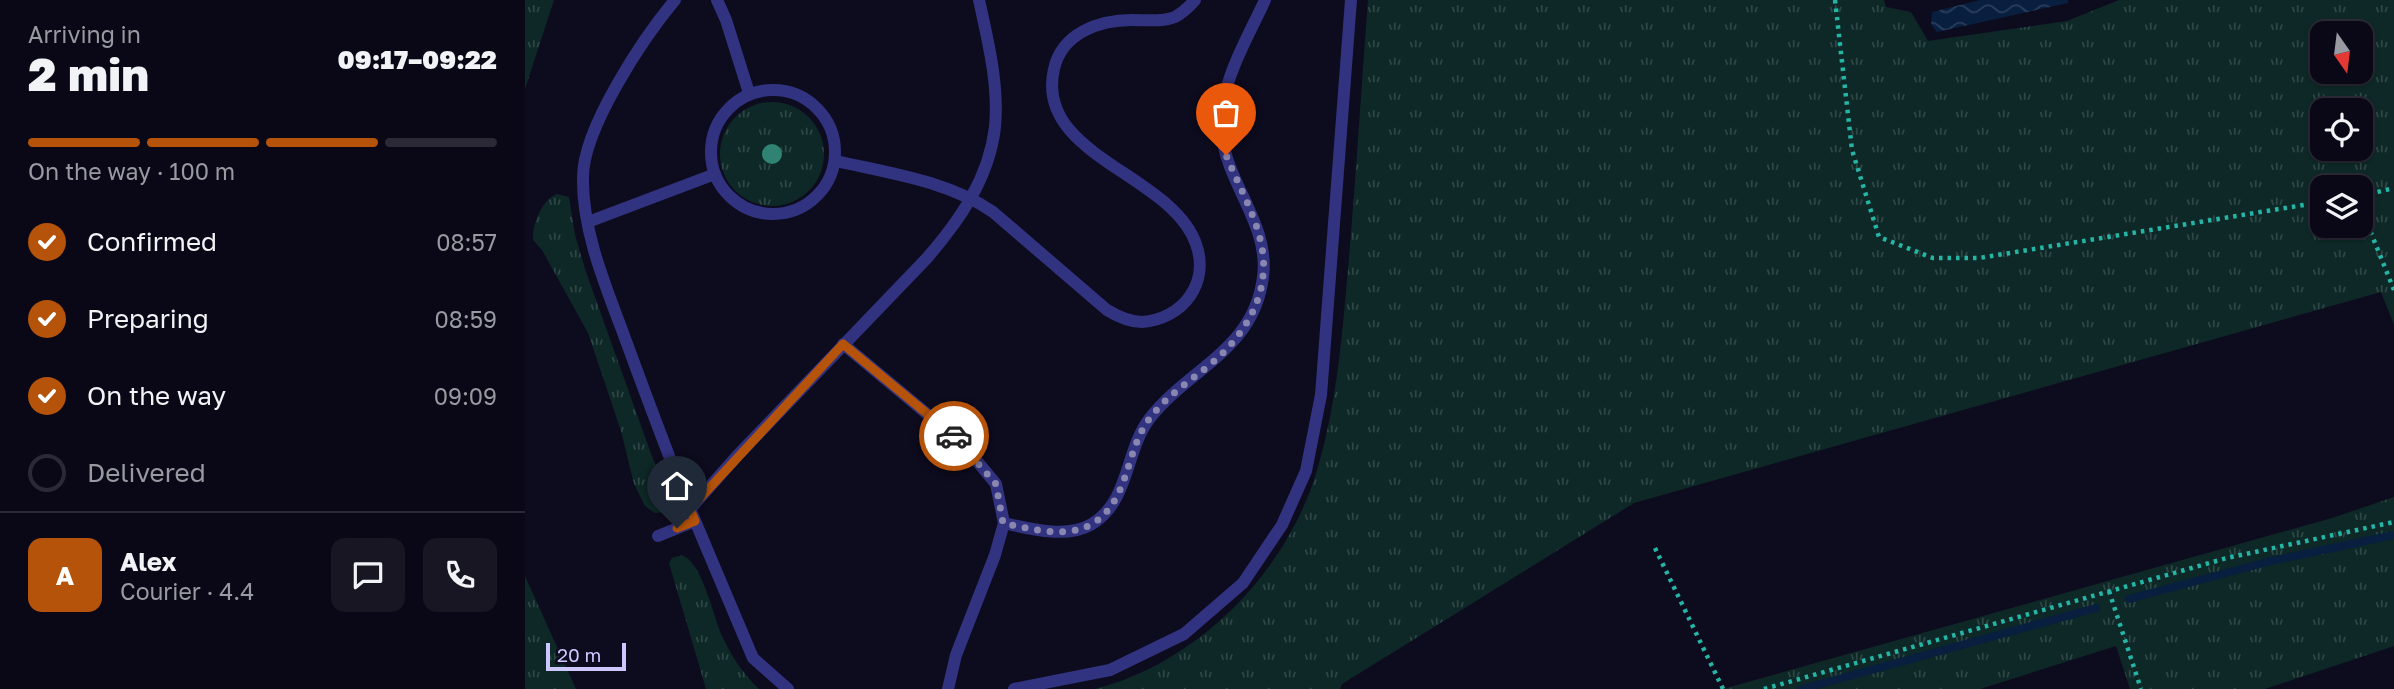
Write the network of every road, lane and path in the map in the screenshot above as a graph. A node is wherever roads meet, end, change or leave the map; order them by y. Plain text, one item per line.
1 (675, 0) edge
2 (717, 0) edge
3 (979, 0) edge
4 (1195, 0) edge
5 (1265, 0) edge
6 (1350, 0) edge
7 (1835, 0) edge
8 (749, 93) junction
9 (836, 161) junction
10 (715, 174) junction
11 (2394, 188) edge
12 (2373, 193) edge
13 (972, 198) junction
14 (2310, 204) edge
15 (588, 222) junction
16 (2373, 238) edge
17 (2394, 290) edge
18 (843, 344) junction
19 (693, 515) junction
20 (2394, 522) edge
21 (1003, 523) junction
22 (658, 536) dead end
23 (1655, 548) dead end
24 (2109, 591) junction
25 (788, 689) edge
26 (948, 689) edge
27 (1014, 689) edge
28 (1723, 689) edge
29 (1764, 689) edge
30 (2141, 689) edge

1 - 15 lane
2 - 8 lane
3 - 13 lane
4 - 13 lane
5 - 21 lane
6 - 27 lane
7 - 14 path
8 - 9 lane
8 - 10 lane
9 - 10 lane
9 - 13 lane
10 - 15 lane
11 - 12 path
13 - 18 lane
15 - 19 lane
16 - 17 path
18 - 19 lane
18 - 21 lane
19 - 22 lane
19 - 25 lane
20 - 24 path
21 - 26 lane
23 - 28 path
24 - 29 path
24 - 30 path

